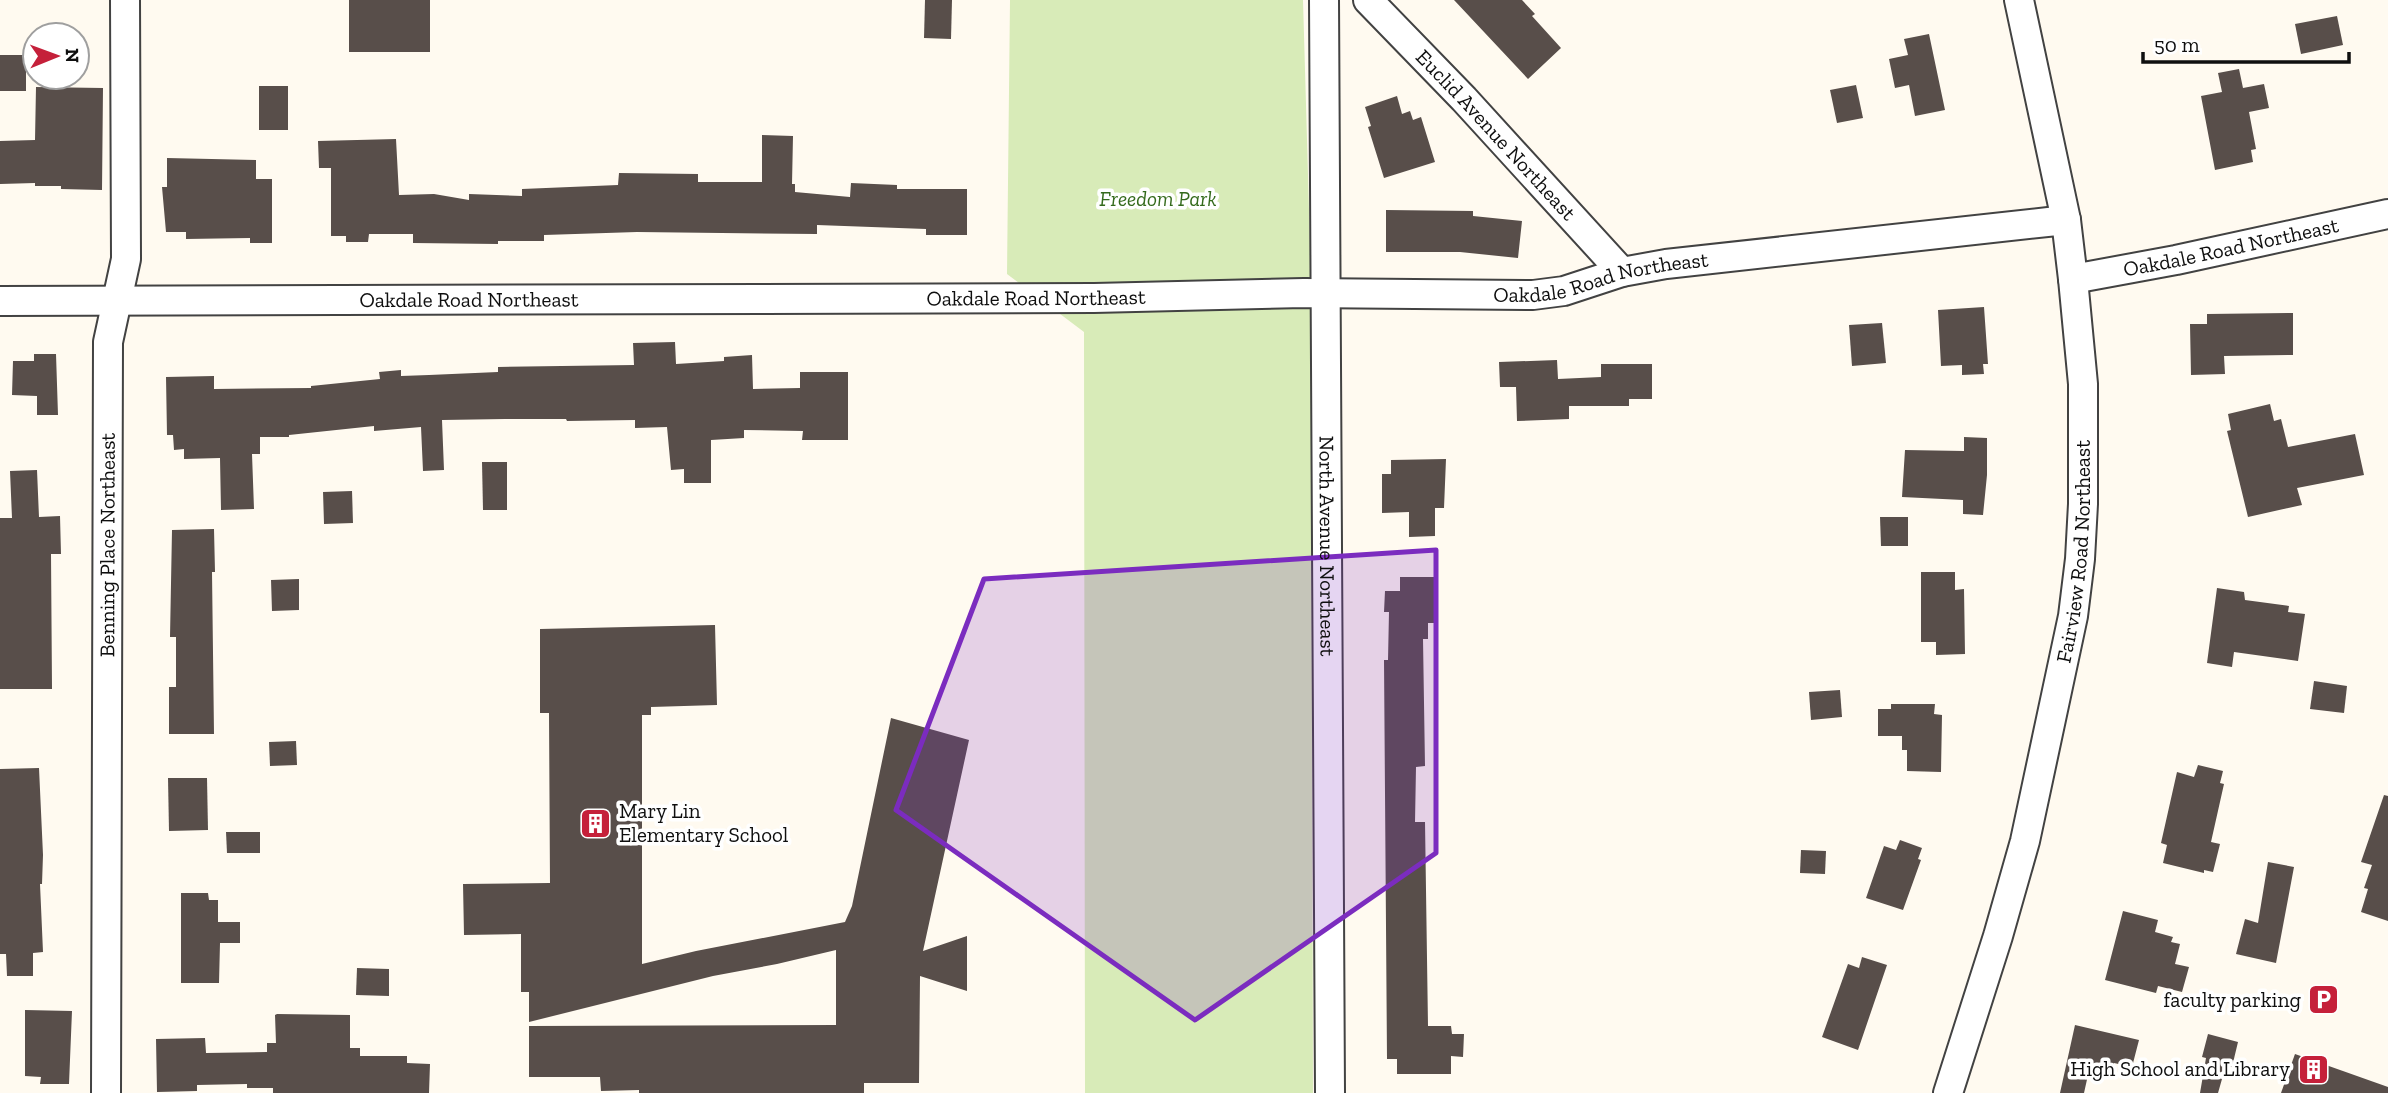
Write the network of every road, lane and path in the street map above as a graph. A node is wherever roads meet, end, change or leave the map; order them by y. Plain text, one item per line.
1 (125, 0) edge
2 (1324, 0) edge
3 (1368, 0) edge
4 (2019, 0) edge
5 (2388, 214) edge
6 (2066, 220) junction
7 (1622, 272) junction
8 (2073, 279) junction
9 (1324, 293) junction
10 (117, 301) junction
11 (0, 302) edge
12 (106, 1093) edge
13 (1330, 1093) edge
14 (1948, 1093) edge

1 - 10 street, Benning Place Northeast
2 - 9 street, North Avenue Northeast
3 - 7 street, Euclid Avenue Northeast
4 - 6 street, Fairview Road Northeast
5 - 8 street, Oakdale Road Northeast
6 - 7 street, Oakdale Road Northeast
6 - 8 street, Fairview Road Northeast
7 - 9 street, Oakdale Road Northeast
8 - 14 street, Fairview Road Northeast
9 - 10 street, Oakdale Road Northeast
9 - 13 street, North Avenue Northeast
10 - 11 street, Oakdale Road Northeast
10 - 12 street, Benning Place Northeast

